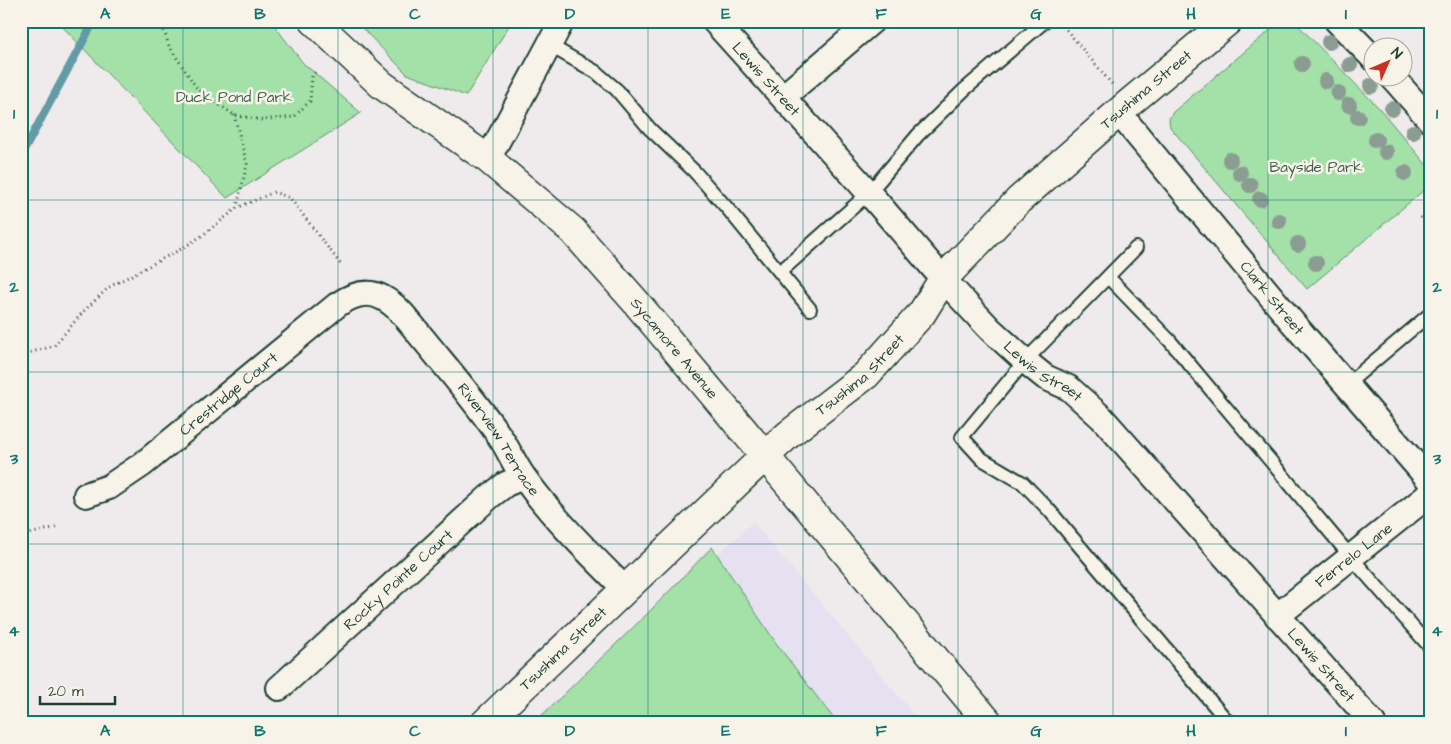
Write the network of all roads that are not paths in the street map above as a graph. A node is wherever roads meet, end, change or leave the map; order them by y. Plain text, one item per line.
1 (314, 21) edge
2 (562, 21) edge
3 (714, 21) edge
4 (872, 21) edge
5 (1046, 21) edge
6 (1228, 21) edge
7 (1336, 21) edge
8 (549, 46) junction
9 (1364, 49) edge
10 (1401, 88) edge
11 (782, 97) junction
12 (1124, 108) junction
13 (1430, 120) edge
14 (488, 159) junction
15 (869, 193) junction
16 (1136, 248) dead end
17 (780, 272) junction
18 (1108, 277) junction
19 (943, 279) junction
20 (371, 293) joint
21 (810, 309) dead end
22 (1430, 314) edge
23 (1025, 362) junction
24 (1346, 385) junction
25 (765, 456) junction
26 (523, 477) junction
27 (1430, 481) edge
28 (1430, 494) edge
29 (86, 495) dead end
30 (1351, 557) junction
31 (624, 589) junction
32 (1277, 616) junction
33 (1430, 647) edge
34 (279, 688) dead end
35 (485, 723) edge
36 (989, 723) edge
37 (1229, 723) edge
38 (1373, 723) edge

1 - 14 street, Sycamore Avenue
2 - 8 street
3 - 11 street, Lewis Street
4 - 11 street
5 - 15 lane
6 - 12 street, Tsushima Street
7 - 9 street
8 - 14 street
8 - 17 lane
10 - 13 street
11 - 15 street, Lewis Street
12 - 19 street, Tsushima Street
12 - 24 street, Clark Street
14 - 25 street, Sycamore Avenue
15 - 17 lane
15 - 19 street, Lewis Street
16 - 18 lane
17 - 21 lane
18 - 23 lane
18 - 30 lane
19 - 23 street, Lewis Street
19 - 25 street, Tsushima Street
20 - 26 street, Riverview Terrace
20 - 29 street, Crestridge Court
22 - 24 lane
23 - 32 street, Lewis Street
23 - 37 lane
24 - 27 street, Clark Street
25 - 31 street, Tsushima Street
25 - 36 street, Sycamore Avenue
26 - 31 street, Riverview Terrace
26 - 34 street, Rocky Pointe Court
28 - 30 street, Ferrelo Lane
30 - 32 street, Ferrelo Lane
30 - 33 lane
31 - 35 street, Tsushima Street
32 - 38 street, Lewis Street

